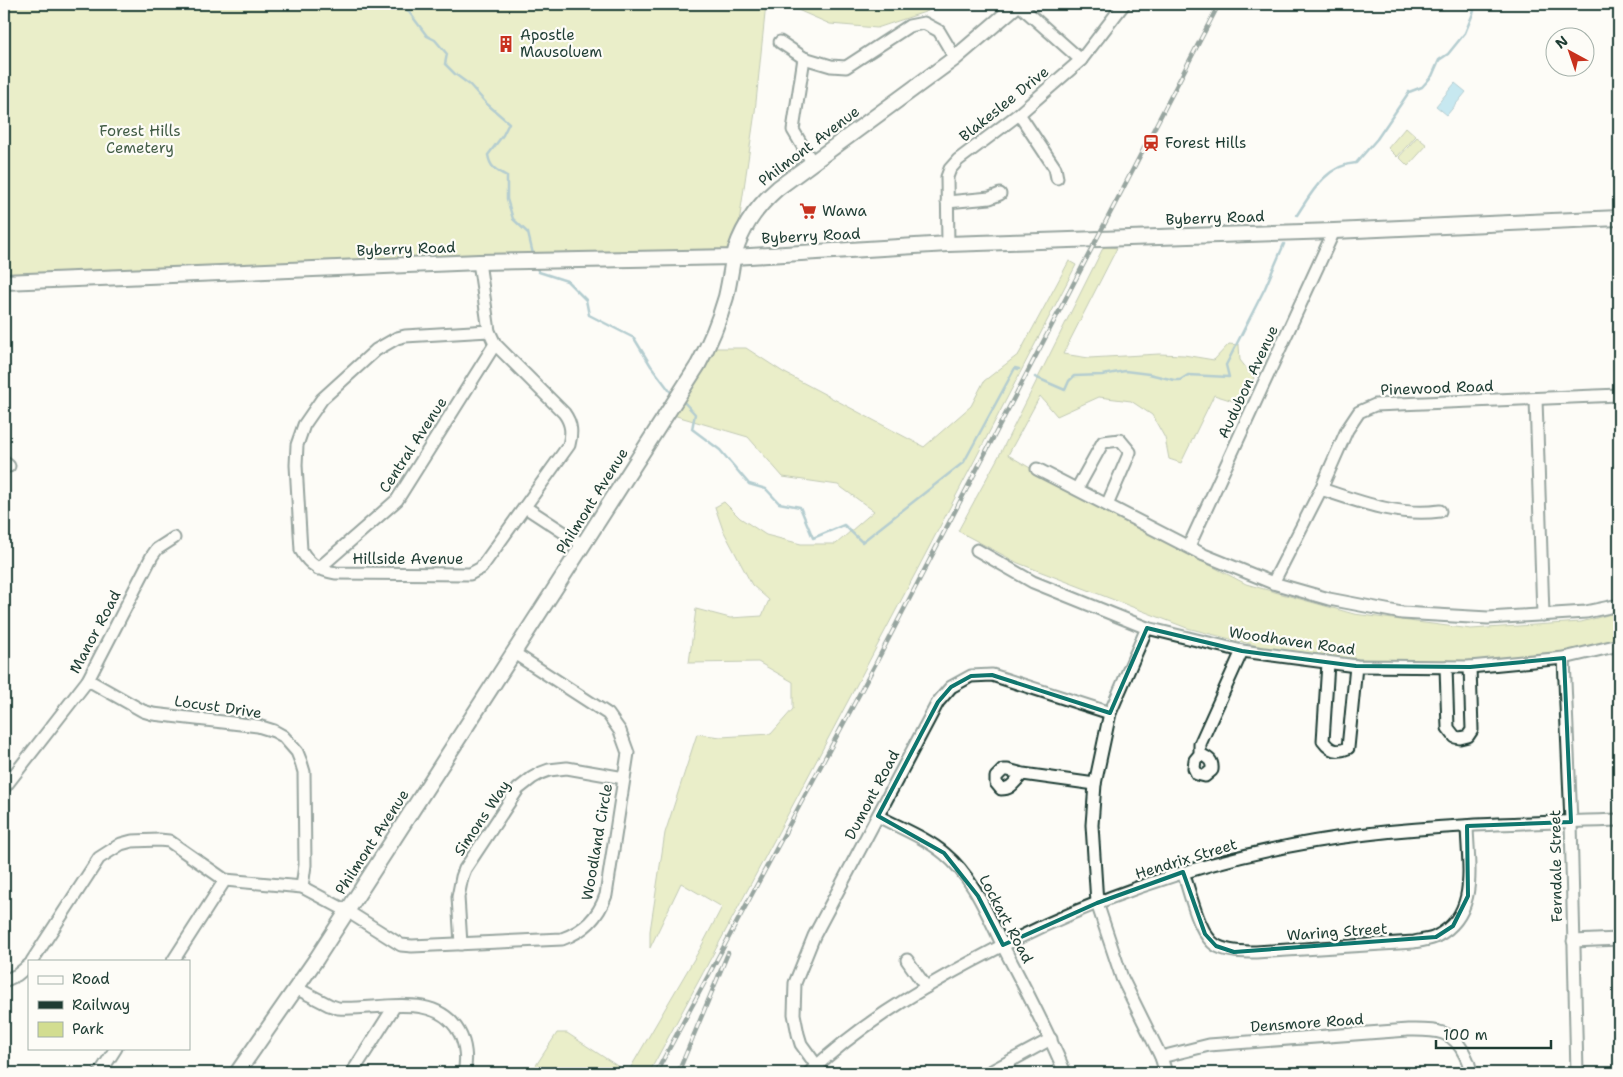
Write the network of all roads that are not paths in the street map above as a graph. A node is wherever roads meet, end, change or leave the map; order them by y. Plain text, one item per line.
1 (1018, 4) edge
2 (1124, 4) edge
3 (780, 42) dead end
4 (804, 58) junction
5 (955, 58) junction
6 (1081, 60) junction
7 (1019, 114) junction
8 (812, 162) junction
9 (1057, 178) dead end
10 (1000, 194) dead end
11 (947, 202) junction
12 (1619, 218) edge
13 (1334, 231) junction
14 (948, 244) junction
15 (734, 257) junction
16 (479, 262) junction
17 (4, 282) edge
18 (489, 331) junction
19 (495, 344) junction
20 (1619, 394) edge
21 (1536, 399) junction
22 (1036, 469) dead end
23 (1077, 489) junction
24 (1321, 489) junction
25 (1107, 505) junction
26 (526, 507) junction
27 (1440, 511) dead end
28 (174, 538) dead end
29 (583, 545) junction
30 (1189, 546) junction
31 (977, 550) dead end
32 (318, 569) junction
33 (1274, 583) junction
34 (1619, 605) edge
35 (1543, 615) junction
36 (1147, 628) junction
37 (1619, 645) edge
38 (1242, 651) junction
39 (514, 653) junction
40 (1564, 658) junction
41 (1328, 663) junction
42 (1356, 666) junction
43 (1446, 667) junction
44 (1470, 667) junction
45 (88, 680) junction
46 (1110, 713) junction
47 (1200, 754) dead end
48 (1023, 774) dead end
49 (624, 778) junction
50 (1095, 784) junction
51 (4, 788) edge
52 (878, 816) junction
53 (1619, 820) edge
54 (1571, 822) junction
55 (1466, 826) junction
56 (1183, 872) junction
57 (225, 880) junction
58 (302, 887) junction
59 (1097, 903) junction
60 (347, 911) junction
61 (1619, 939) edge
62 (1573, 941) junction
63 (461, 944) junction
64 (1003, 945) junction
65 (33, 960) edge
66 (174, 960) edge
67 (907, 960) dead end
68 (28, 965) edge
69 (4, 981) edge
70 (926, 987) junction
71 (296, 988) junction
72 (394, 1007) junction
73 (1052, 1039) junction
74 (115, 1050) edge
75 (1161, 1057) junction
76 (816, 1071) edge
77 (100, 1073) edge
78 (238, 1073) edge
79 (352, 1073) edge
80 (464, 1073) edge
81 (988, 1073) edge
82 (1065, 1073) edge
83 (1166, 1073) edge
84 (1470, 1073) edge
85 (1577, 1073) edge

1 - 5 main road, Philmont Avenue
1 - 6 street
2 - 6 street, Blakeslee Drive
3 - 4 street
4 - 5 street
4 - 8 street
5 - 8 main road, Philmont Avenue
6 - 7 street, Blakeslee Drive
7 - 9 street
7 - 11 street, Blakeslee Drive
8 - 15 main road, Philmont Avenue
10 - 11 street
11 - 14 street, Blakeslee Drive
12 - 13 main road, Byberry Road
13 - 14 main road, Byberry Road
13 - 30 street, Audubon Avenue
14 - 15 main road, Byberry Road
15 - 16 main road, Byberry Road
15 - 29 main road, Philmont Avenue
16 - 17 main road, Byberry Road
16 - 18 street
18 - 19 street
18 - 32 street
19 - 26 street, Hillside Avenue
19 - 32 street, Central Avenue
20 - 21 street, Pinewood Road
21 - 24 street, Pinewood Road
21 - 35 street
22 - 23 street
23 - 25 street
23 - 25 street
24 - 27 street
24 - 33 street, Pinewood Road
25 - 30 street
26 - 29 street
26 - 32 street, Hillside Avenue
28 - 45 street, Manor Road
29 - 39 main road, Philmont Avenue
30 - 33 street
31 - 36 street, Woodhaven Road
33 - 35 street
34 - 35 street
36 - 38 street, Woodhaven Road
36 - 46 street
37 - 40 street, Woodhaven Road
38 - 41 street, Woodhaven Road
38 - 47 street
39 - 49 street, Woodland Circle
39 - 60 main road, Philmont Avenue
40 - 44 street, Woodhaven Road
40 - 54 street, Ferndale Street
41 - 42 street, Woodhaven Road
41 - 42 street
42 - 43 street, Woodhaven Road
43 - 44 street, Woodhaven Road
43 - 44 street
45 - 51 street, Manor Road
45 - 58 street, Locust Drive
46 - 50 street
46 - 52 street, Dumont Road
48 - 50 street
49 - 63 street, Simons Way
49 - 63 street, Woodland Circle
50 - 59 street
52 - 64 street, Lockart Road
52 - 76 street, Dumont Road
53 - 54 street, Hendrix Street
54 - 55 street, Hendrix Street
54 - 62 street, Ferndale Street
55 - 56 street, Hendrix Street
55 - 56 street, Waring Street
56 - 59 street, Hendrix Street
57 - 58 street
57 - 65 street
57 - 66 street
58 - 60 street, Woodland Circle
59 - 64 street, Hendrix Street
59 - 75 street
60 - 63 street, Woodland Circle
60 - 71 main road, Philmont Avenue
61 - 62 street
62 - 85 street, Ferndale Street
64 - 70 street, Hendrix Street
64 - 73 street, Lockart Road
67 - 70 street
68 - 69 street
70 - 76 street, Hendrix Street
71 - 72 street
71 - 78 main road, Philmont Avenue
72 - 79 street
72 - 80 street
73 - 81 street
73 - 82 street, Lockart Road
74 - 77 street
75 - 83 street
75 - 84 street, Densmore Road

